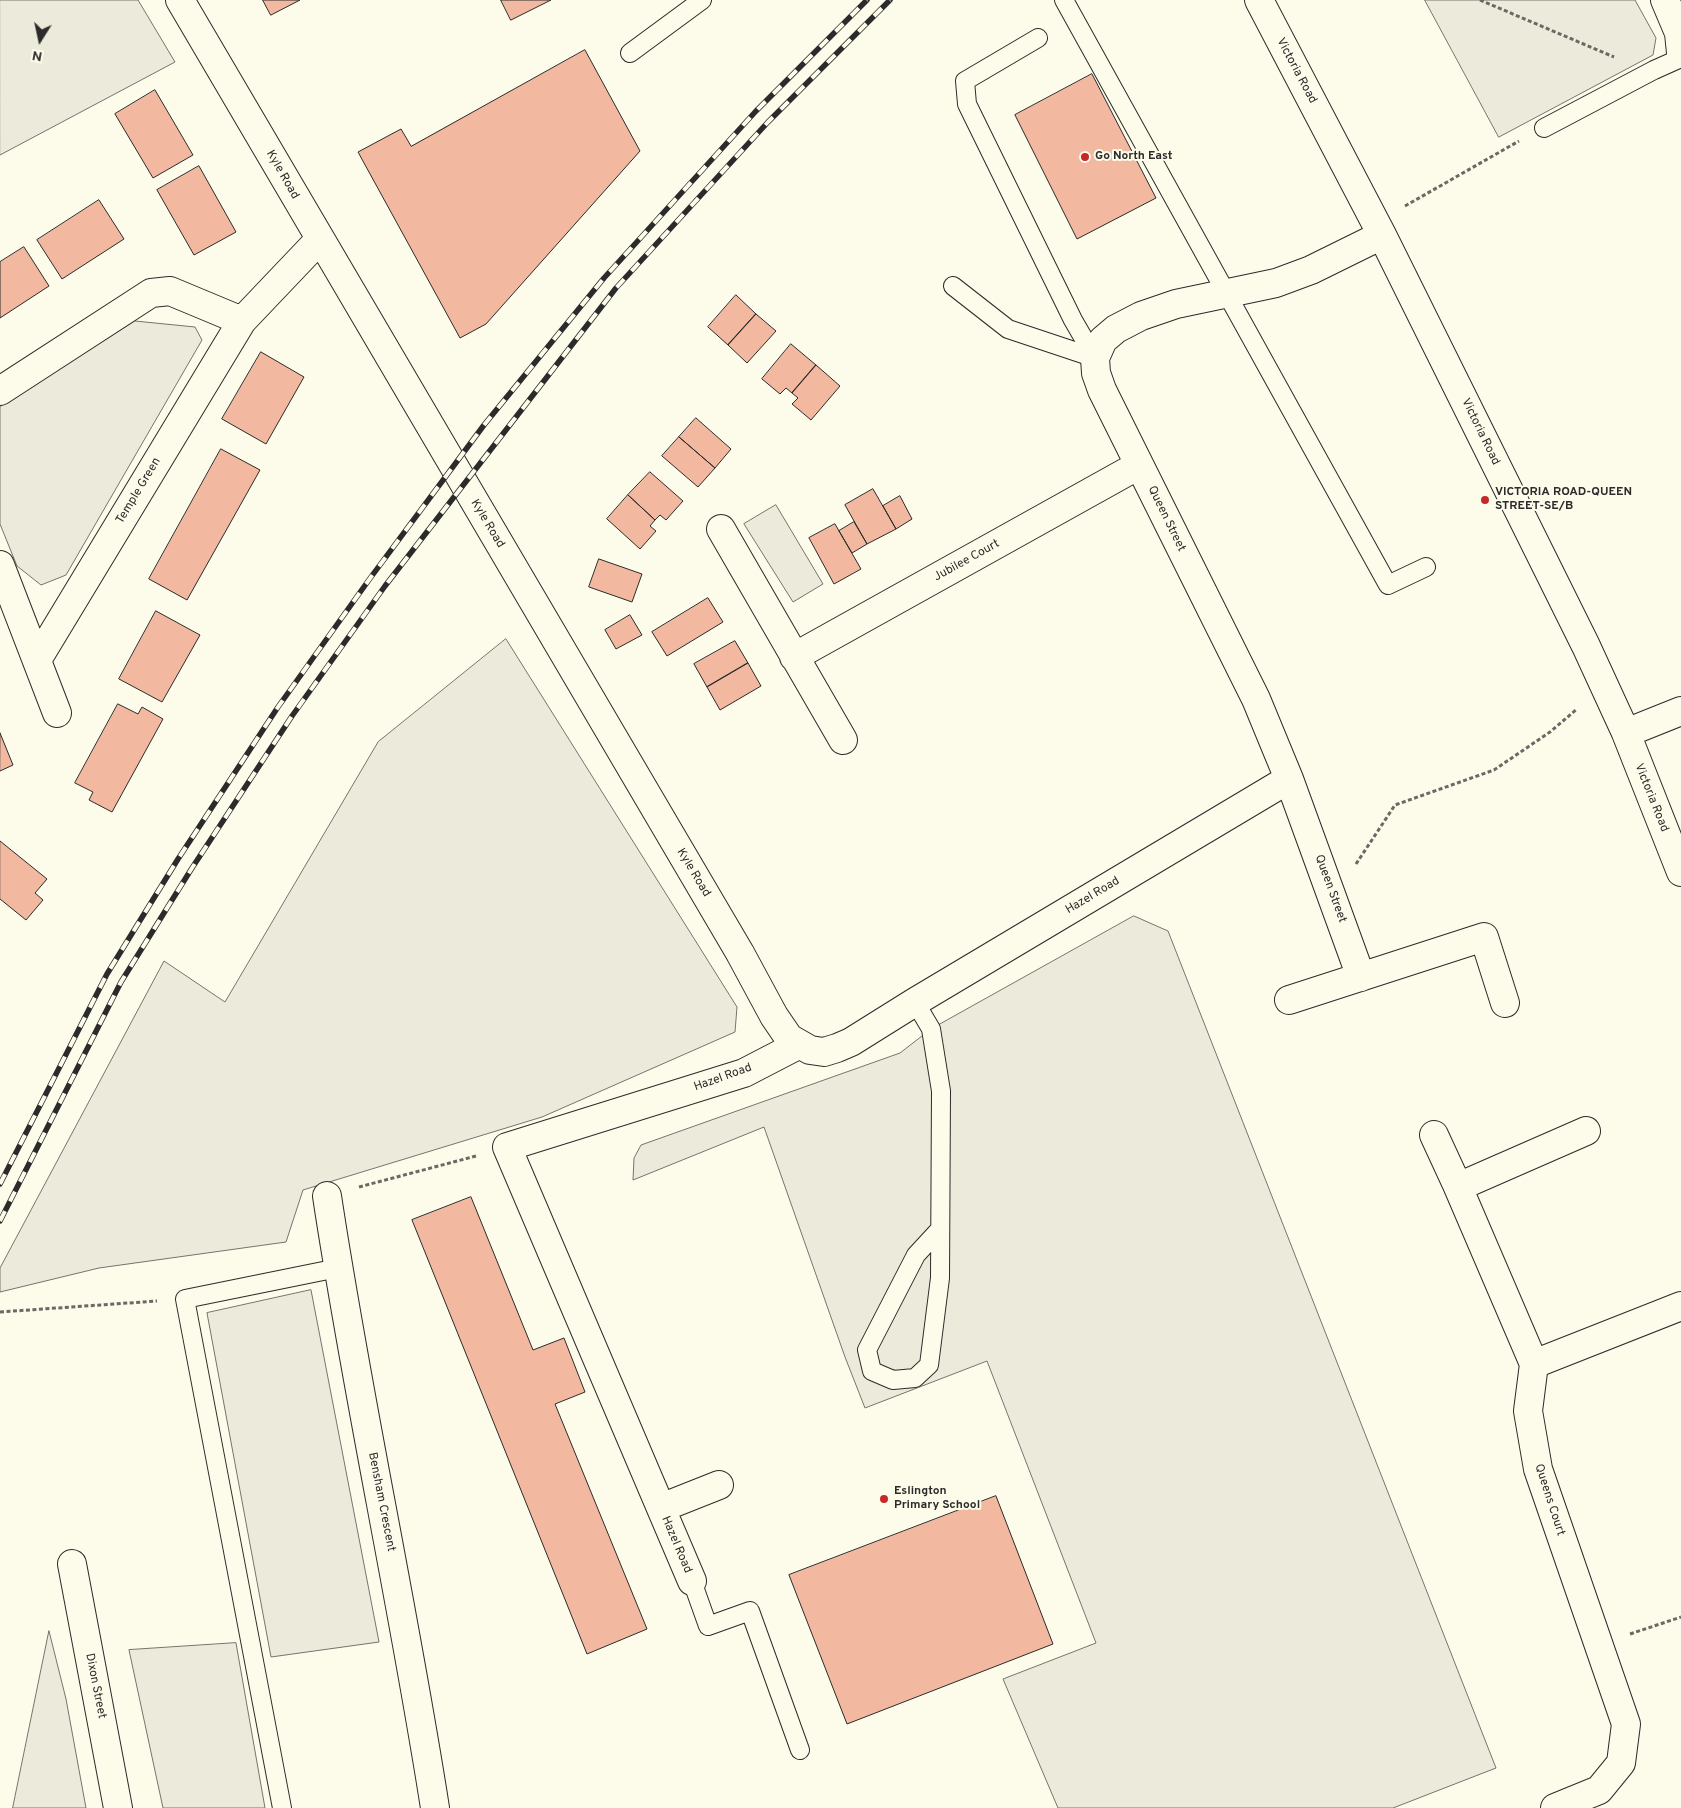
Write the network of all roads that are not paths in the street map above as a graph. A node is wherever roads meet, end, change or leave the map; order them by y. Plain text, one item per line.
1 (180, 0) edge
2 (702, 0) edge
3 (1064, 0) edge
4 (1258, 0) edge
5 (1665, 0) edge
6 (1038, 38) dead end
7 (630, 52) dead end
8 (1681, 54) edge
9 (1681, 58) edge
10 (1544, 128) road end
11 (1379, 229) junction
12 (320, 239) junction
13 (953, 286) dead end
14 (1226, 294) junction
15 (242, 321) junction
16 (1095, 358) junction
17 (0, 391) edge
18 (1140, 465) junction
19 (721, 529) dead end
20 (0, 565) edge
21 (1426, 567) dead end
22 (794, 657) junction
23 (37, 660) junction
24 (1681, 710) edge
25 (57, 713) dead end
26 (1626, 733) junction
27 (843, 740) dead end
28 (1289, 779) junction
29 (1681, 872) edge
30 (1360, 977) junction
31 (1290, 1000) dead end
32 (915, 1002) junction
33 (1505, 1003) dead end
34 (798, 1045) junction
35 (1586, 1131) dead end
36 (1434, 1135) dead end
37 (1458, 1187) junction
38 (327, 1196) road end
39 (940, 1229) junction
40 (338, 1268) junction
41 (1681, 1306) edge
42 (1534, 1364) junction
43 (719, 1485) dead end
44 (661, 1508) junction
45 (72, 1564) dead end
46 (692, 1581) joint
47 (800, 1750) dead end
48 (118, 1808) edge
49 (282, 1808) edge
50 (435, 1808) edge
51 (1555, 1808) edge

1 - 12 street, Kyle Road
2 - 7 lane
3 - 14 lane
4 - 11 street, Victoria Road
5 - 8 street
6 - 16 lane
9 - 10 lane
11 - 14 street
11 - 26 street, Victoria Road
12 - 15 street, Temple Green
12 - 34 street, Kyle Road
13 - 16 lane
14 - 16 street
14 - 21 lane
15 - 17 street
15 - 23 street, Temple Green
16 - 18 street, Queen Street
18 - 22 street, Jubilee Court
18 - 28 street, Queen Street
19 - 22 street
20 - 23 street
22 - 27 street
23 - 25 street
24 - 26 street
26 - 29 street, Victoria Road
28 - 30 street, Queen Street
28 - 32 street, Hazel Road
30 - 31 street
30 - 33 street
32 - 34 street, Hazel Road
32 - 39 lane
34 - 44 street, Hazel Road
35 - 37 street
36 - 37 street
37 - 42 street
38 - 40 street, Bensham Crescent
39 - 39 lane
40 - 49 lane
40 - 50 street, Bensham Crescent
41 - 42 street
42 - 51 street, Queens Court
43 - 44 street, Hazel Road
44 - 46 street, Hazel Road
45 - 48 street, Dixon Street
46 - 47 lane

